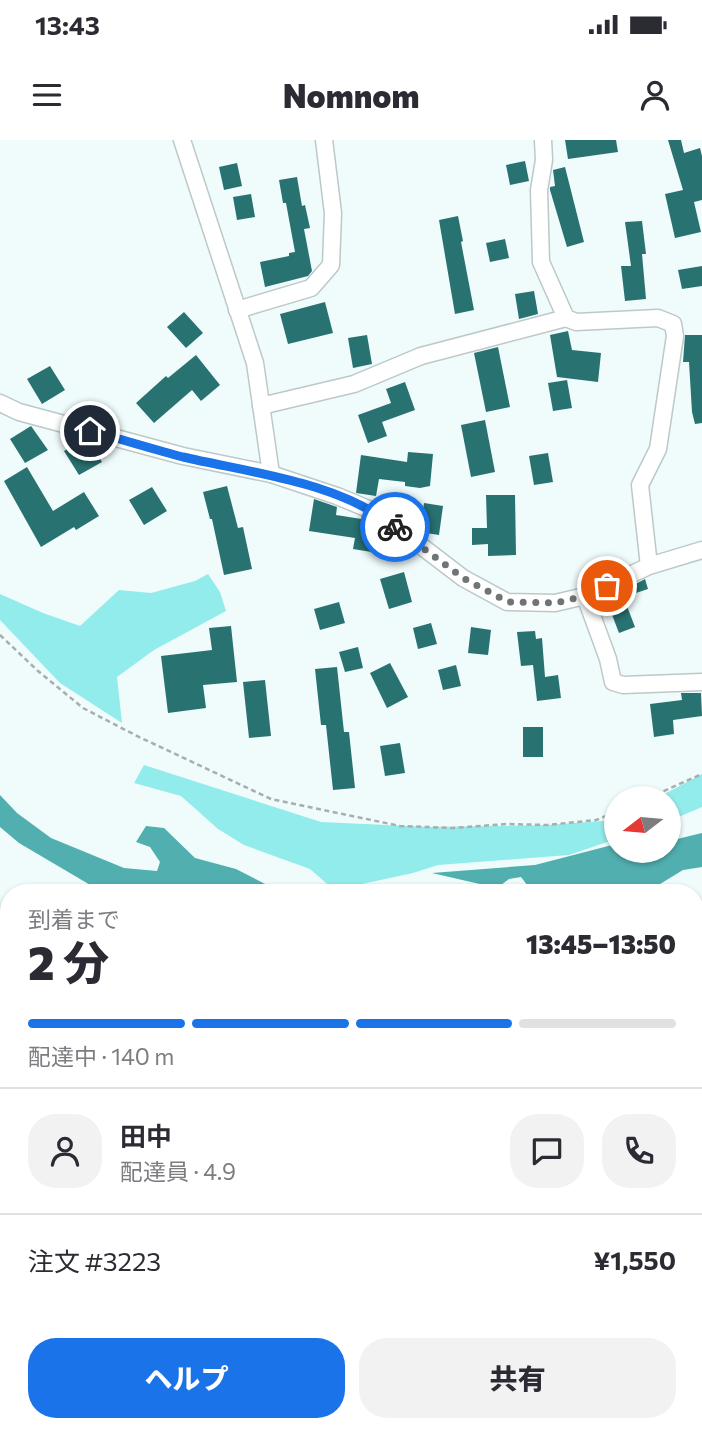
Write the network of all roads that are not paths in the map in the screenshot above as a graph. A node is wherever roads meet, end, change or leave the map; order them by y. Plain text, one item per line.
1 (182, 140) edge
2 (324, 140) edge
3 (543, 140) edge
4 (237, 310) junction
5 (566, 318) junction
6 (0, 403) edge
7 (261, 406) junction
8 (271, 474) junction
9 (702, 550) edge
10 (649, 566) junction
11 (585, 596) junction
12 (702, 682) edge

1 - 4 street
2 - 4 street
3 - 5 street
4 - 7 street
5 - 7 street
5 - 10 street
6 - 8 street
7 - 8 street
8 - 11 street
9 - 10 street
10 - 11 street
11 - 12 street

